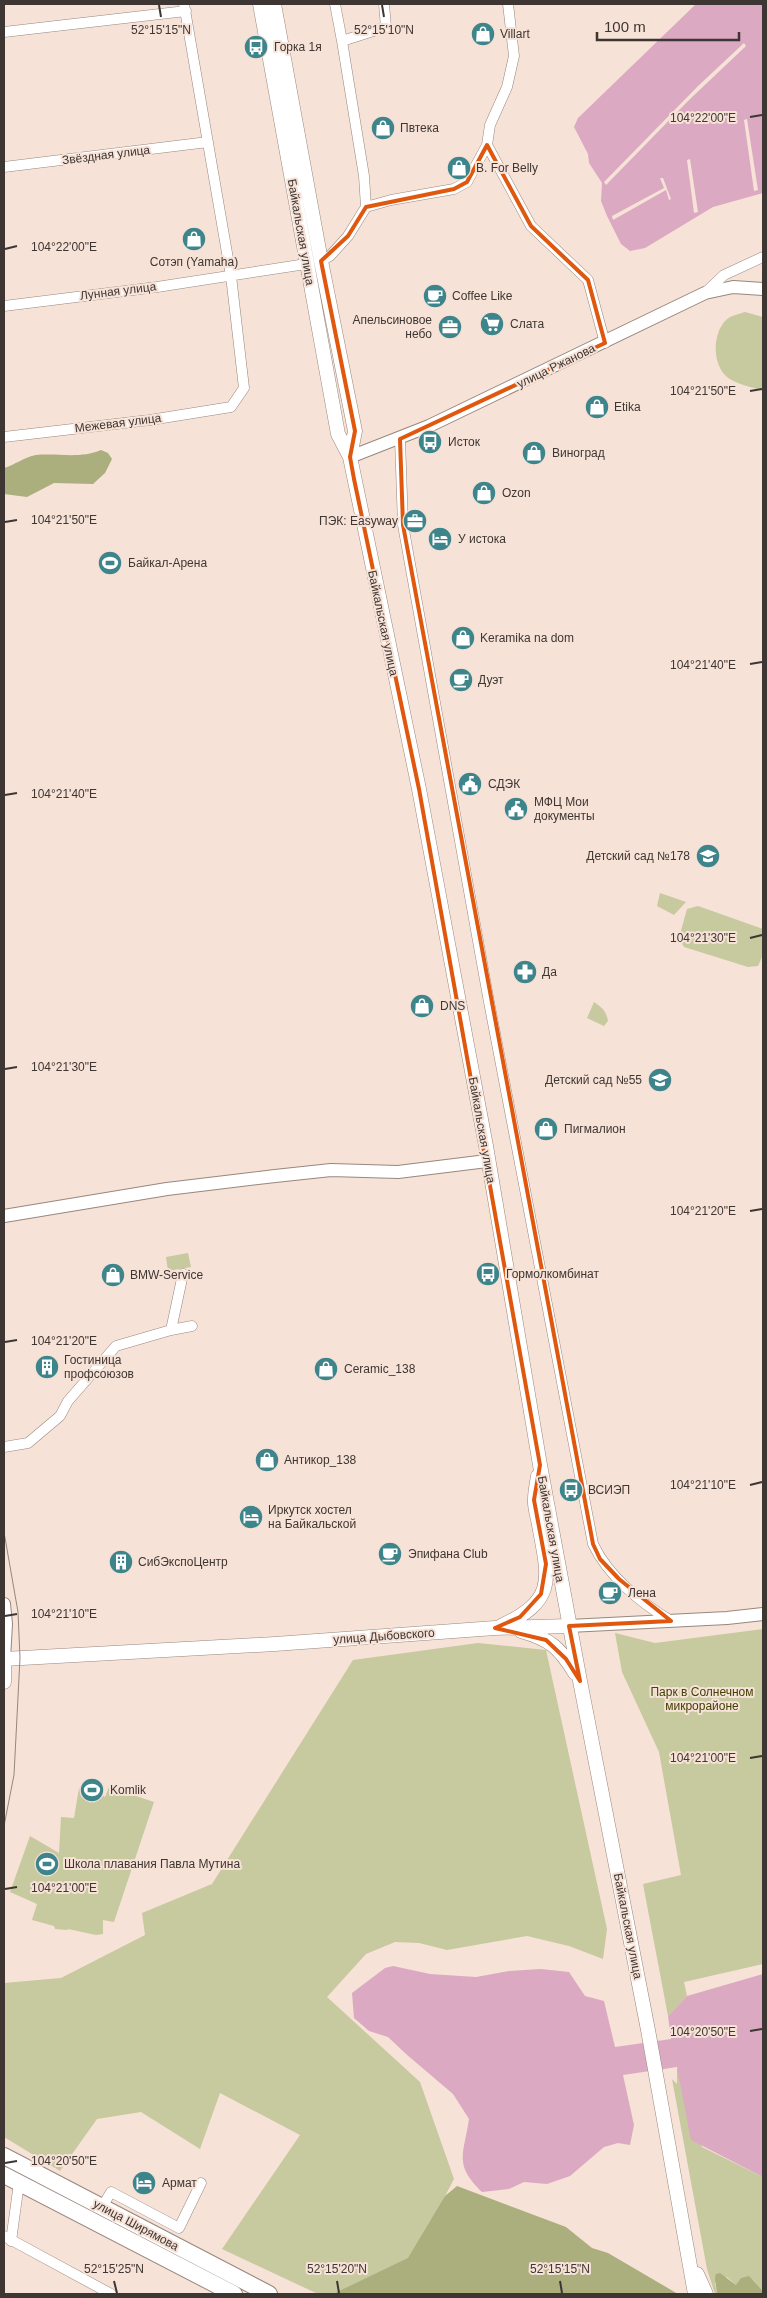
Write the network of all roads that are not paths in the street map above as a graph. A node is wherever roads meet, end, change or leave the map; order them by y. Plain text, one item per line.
1 (260, 4) edge
2 (274, 4) edge
3 (335, 4) edge
4 (384, 4) edge
5 (508, 4) edge
6 (185, 7) edge
7 (4, 32) edge
8 (342, 41) junction
9 (208, 142) junction
10 (487, 145) junction
11 (4, 167) edge
12 (366, 207) junction
13 (762, 255) edge
14 (321, 261) junction
15 (306, 264) junction
16 (231, 276) junction
17 (763, 289) edge
18 (705, 293) junction
19 (4, 306) edge
20 (605, 343) junction
21 (4, 437) edge
22 (400, 439) junction
23 (350, 457) junction
24 (488, 1161) junction
25 (4, 1216) edge
26 (183, 1274) dead end
27 (192, 1326) dead end
28 (171, 1330) junction
29 (4, 1447) edge
30 (540, 1465) junction
31 (4, 1604) edge
32 (763, 1614) edge
33 (671, 1621) junction
34 (569, 1626) junction
35 (502, 1628) junction
36 (4, 1659) edge
37 (580, 1681) junction
38 (4, 1682) edge
39 (5, 2159) edge
40 (4, 2175) edge
41 (19, 2183) junction
42 (201, 2183) dead end
43 (102, 2207) junction
44 (686, 2232) junction
45 (7, 2238) edge
46 (111, 2294) edge
47 (234, 2294) edge
48 (269, 2294) edge
49 (695, 2294) edge
50 (706, 2294) edge

1 - 15 main road, Байкальская улица
2 - 14 main road, Байкальская улица
3 - 8 street
4 - 8 street
5 - 10 street
6 - 7 street
6 - 9 street
8 - 12 street
9 - 11 street, Звёздная улица
9 - 16 street
10 - 12 street
10 - 20 street
12 - 14 street
13 - 18 street
14 - 23 main road, Байкальская улица
15 - 16 street, Лунная улица
15 - 23 main road, Байкальская улица
16 - 19 street, Лунная улица
16 - 21 street, Межевая улица
17 - 18 street, улица Ржанова
18 - 20 street, улица Ржанова
20 - 22 street, улица Ржанова
22 - 23 street, улица Ржанова
22 - 33 street
23 - 24 main road, Байкальская улица
24 - 25 street
24 - 30 main road, Байкальская улица
26 - 28 street
27 - 28 street
28 - 29 street
30 - 34 main road, Байкальская улица
30 - 35 main road
31 - 36 street
32 - 33 street, улица Дыбовского
33 - 34 street, улица Дыбовского
34 - 35 main road, улица Дыбовского
34 - 37 main road, Байкальская улица
35 - 36 main road, улица Дыбовского
35 - 37 main road
36 - 38 main road
37 - 44 main road, Байкальская улица
39 - 43 main road, улица Ширямова
40 - 41 main road, улица Ширямова
41 - 45 street
41 - 47 main road, улица Ширямова
42 - 43 street
43 - 48 main road, улица Ширямова
44 - 49 main road
44 - 50 main road
45 - 46 street

